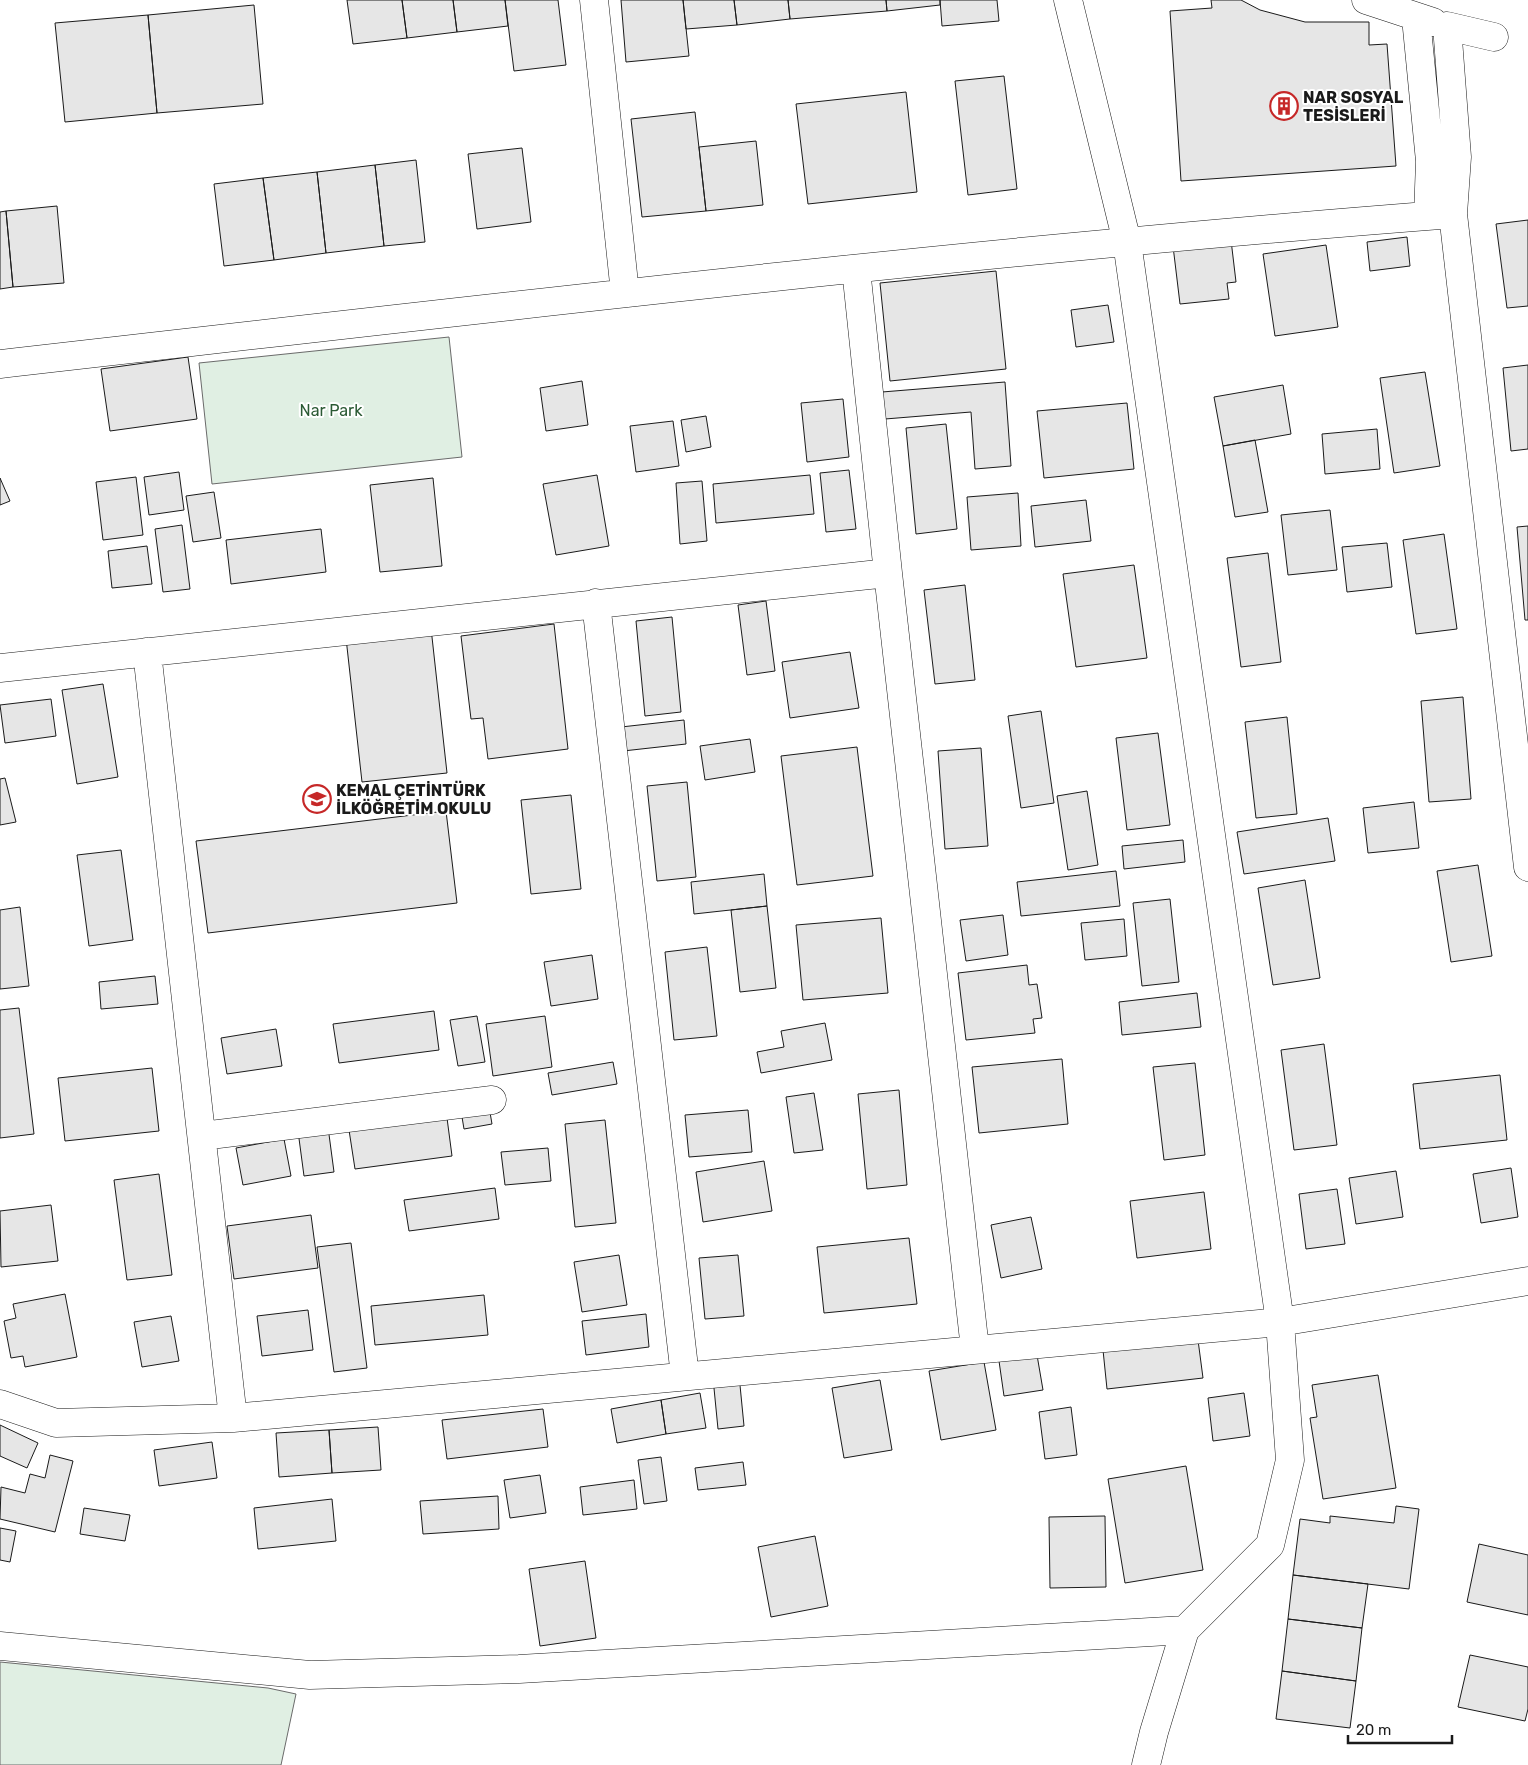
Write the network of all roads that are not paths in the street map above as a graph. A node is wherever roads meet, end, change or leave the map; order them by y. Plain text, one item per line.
1 (594, 0) edge
2 (1068, 0) edge
3 (1366, 0) edge
4 (1416, 18) junction
5 (1447, 26) junction
6 (1494, 37) dead end
7 (1441, 215) junction
8 (1127, 242) junction
9 (856, 269) junction
10 (625, 293) junction
11 (0, 364) edge
12 (888, 573) junction
13 (596, 603) junction
14 (147, 652) junction
15 (0, 668) edge
16 (1528, 866) edge
17 (492, 1100) dead end
18 (202, 1136) junction
19 (1528, 1281) edge
20 (1280, 1322) junction
21 (975, 1350) junction
22 (685, 1376) junction
23 (0, 1404) edge
24 (233, 1418) junction
25 (1185, 1630) junction
26 (0, 1646) edge
27 (1146, 1765) edge

1 - 10 street
2 - 8 street
3 - 4 street
4 - 5 street
4 - 7 street
5 - 6 street
5 - 7 street
7 - 8 street
7 - 16 street
8 - 9 street
8 - 20 street
9 - 10 street
9 - 12 street
10 - 11 street
12 - 13 street
12 - 21 street
13 - 14 street
13 - 22 street
14 - 15 street
14 - 18 street
17 - 18 street
18 - 24 street
19 - 20 street
20 - 21 street
20 - 25 street
21 - 22 street
22 - 24 street
23 - 24 street
25 - 26 street
25 - 27 street

